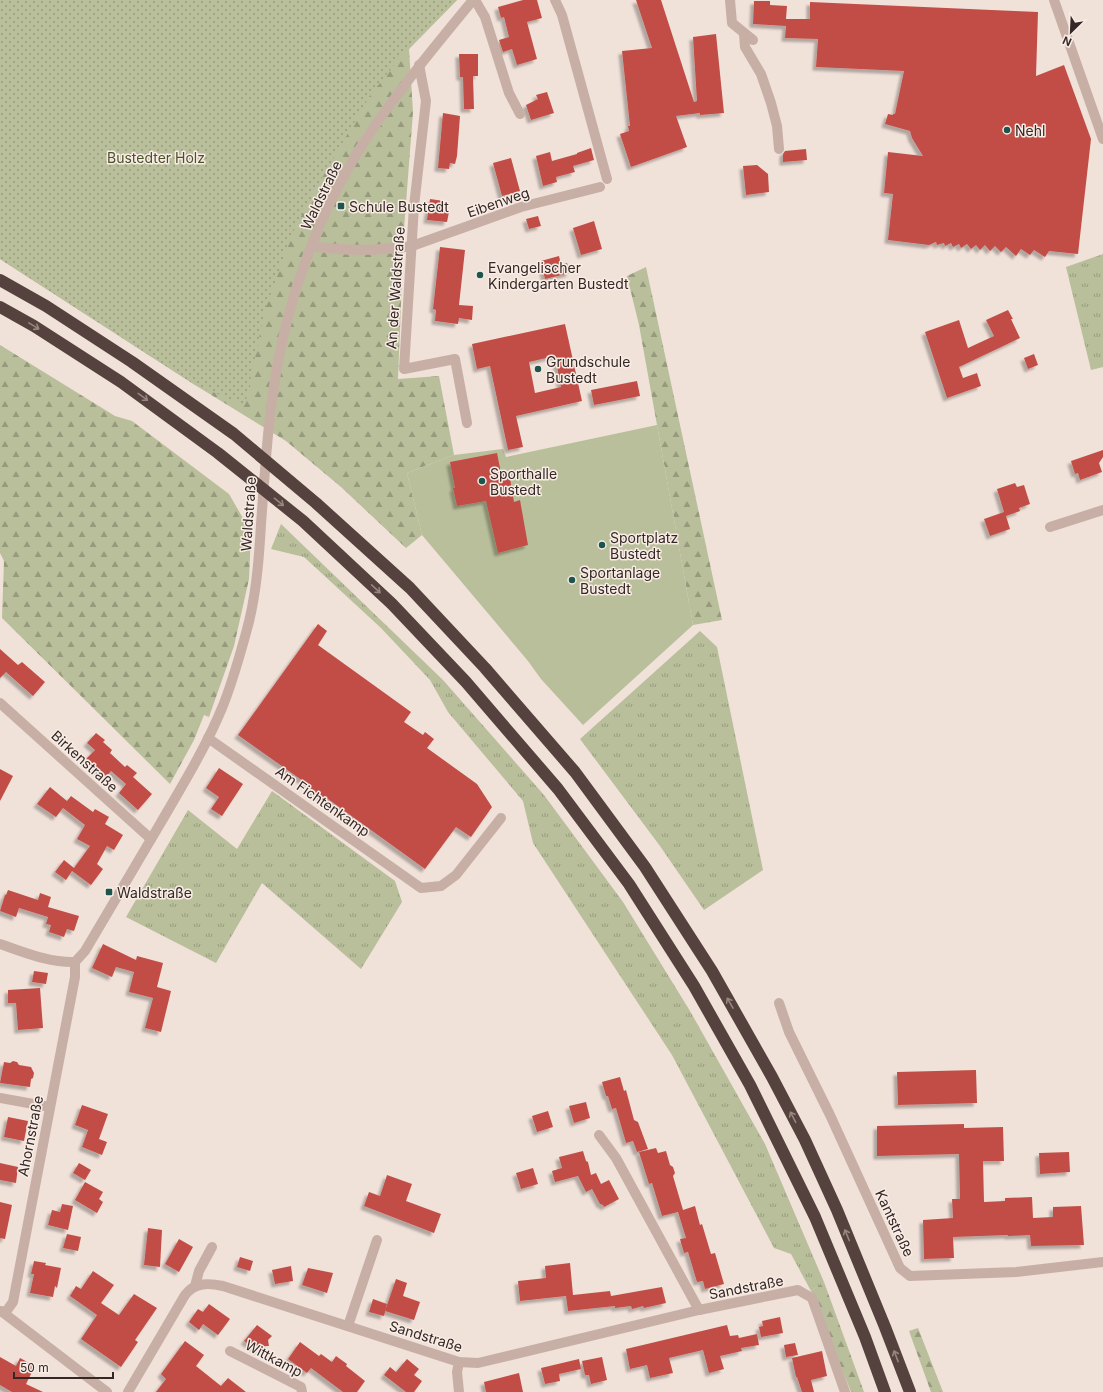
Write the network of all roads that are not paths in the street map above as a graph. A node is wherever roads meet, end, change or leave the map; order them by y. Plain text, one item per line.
1 (474, 0) edge
2 (554, 0) edge
3 (730, 0) edge
4 (1054, 0) edge
5 (744, 34) junction
6 (753, 40) dead end
7 (419, 66) junction
8 (520, 114) dead end
9 (1103, 139) edge
10 (779, 149) dead end
11 (607, 179) dead end
12 (600, 188) dead end
13 (312, 246) junction
14 (412, 246) junction
15 (0, 280) edge
16 (0, 307) edge
17 (467, 423) dead end
18 (1103, 510) edge
19 (1050, 527) dead end
20 (0, 704) edge
21 (208, 738) junction
22 (501, 818) dead end
23 (151, 839) junction
24 (0, 944) edge
25 (75, 962) junction
26 (779, 1003) dead end
27 (0, 1098) edge
28 (50, 1107) junction
29 (599, 1135) dead end
30 (377, 1240) dead end
31 (212, 1246) dead end
32 (1103, 1262) edge
33 (195, 1286) junction
34 (699, 1310) junction
35 (3, 1312) edge
36 (348, 1326) junction
37 (230, 1351) dead end
38 (459, 1362) junction
39 (107, 1392) edge
40 (128, 1392) edge
41 (302, 1392) edge
42 (459, 1392) edge
43 (845, 1392) edge
44 (885, 1392) edge
45 (910, 1392) edge

1 - 7 street, Waldstraße
1 - 8 street
2 - 11 street
3 - 5 street
4 - 9 street
5 - 6 street
5 - 10 street
7 - 13 street, Waldstraße
7 - 14 street, An der Waldstraße
12 - 14 street, Eibenweg
13 - 14 street, Eibenweg
13 - 21 street, Waldstraße
14 - 17 street, An der Waldstraße
45 -> 15 highway
16 -> 44 highway
18 - 19 street
20 - 23 street, Birkenstraße
21 - 22 street, Am Fichtenkamp
21 - 23 street, Waldstraße
23 - 25 street, Waldstraße
24 - 25 street
25 - 28 street, Ahornstraße
26 - 32 street, Kantstraße
27 - 28 street
28 - 35 street, Ahornstraße
29 - 34 street, Sandstraße
30 - 36 street
31 - 33 street
33 - 36 street, Sandstraße
33 - 40 street
34 - 38 street, Sandstraße
34 - 43 street, Sandstraße
35 - 39 street
36 - 38 street, Sandstraße
37 - 41 street, Wittkamp
38 - 42 street

